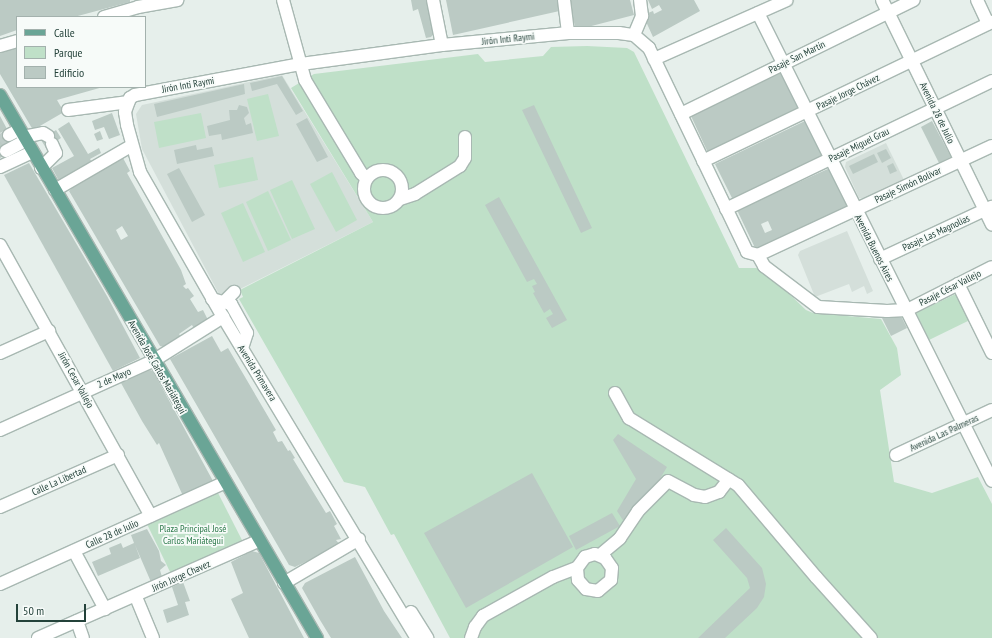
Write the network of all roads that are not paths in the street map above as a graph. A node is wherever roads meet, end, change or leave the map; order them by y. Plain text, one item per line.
1 (177, 0) edge
2 (283, 0) edge
3 (433, 0) edge
4 (564, 0) edge
5 (640, 0) edge
6 (787, 0) edge
7 (882, 0) edge
8 (914, 0) edge
9 (976, 0) edge
10 (137, 3) edge
11 (888, 13) junction
12 (758, 14) junction
13 (107, 16) edge
14 (990, 23) edge
15 (568, 33) junction
16 (634, 35) junction
17 (16, 41) edge
18 (442, 45) junction
19 (0, 46) edge
20 (654, 59) junction
21 (911, 61) junction
22 (301, 64) junction
23 (783, 64) junction
24 (992, 82) edge
25 (0, 95) edge
26 (128, 96) edge
27 (935, 109) junction
28 (68, 110) dead end
29 (806, 111) junction
30 (681, 114) junction
31 (19, 136) junction
32 (465, 137) dead end
33 (131, 146) junction
34 (992, 146) edge
35 (32, 152) junction
36 (5, 159) edge
37 (830, 159) junction
38 (703, 161) junction
39 (960, 161) junction
40 (41, 168) junction
41 (367, 179) junction
42 (55, 190) junction
43 (400, 199) junction
44 (988, 208) edge
45 (726, 209) junction
46 (855, 210) junction
47 (992, 226) edge
48 (0, 245) edge
49 (758, 255) junction
50 (4, 259) edge
51 (880, 259) junction
52 (992, 267) edge
53 (958, 284) junction
54 (234, 292) dead end
55 (212, 299) junction
56 (224, 301) junction
57 (907, 310) junction
58 (223, 317) junction
59 (49, 331) junction
60 (242, 348) junction
61 (0, 353) edge
62 (992, 353) edge
63 (153, 361) junction
64 (83, 392) junction
65 (615, 393) dead end
66 (992, 410) edge
67 (965, 423) junction
68 (0, 430) edge
69 (118, 455) junction
70 (896, 455) dead end
71 (989, 468) edge
72 (729, 479) junction
73 (992, 481) edge
74 (224, 483) junction
75 (0, 506) edge
76 (151, 516) junction
77 (359, 539) junction
78 (258, 541) junction
79 (74, 551) junction
80 (366, 551) junction
81 (600, 555) junction
82 (577, 568) junction
83 (284, 583) junction
84 (0, 584) edge
85 (136, 596) junction
86 (106, 609) junction
87 (77, 621) junction
88 (38, 638) edge
89 (83, 638) edge
90 (153, 638) edge
91 (317, 638) edge
92 (417, 638) edge
93 (427, 638) edge
94 (471, 638) edge
95 (871, 638) edge

1 - 10 street
2 - 22 street
3 - 18 street
4 - 15 street
5 - 16 street
6 - 12 street
7 - 11 street, Avenida 28 de Julio
8 - 11 street, Pasaje San Martín
9 - 14 street
10 - 13 street
11 - 21 street, Avenida 28 de Julio
11 - 23 street, Pasaje San Martín
12 - 20 street
12 - 23 street, Avenida Buenos Aires
14 - 21 street, Pasaje Jorge Chávez
15 - 16 street, Jirón Inti Raymi
15 - 18 street, Jirón Inti Raymi
16 - 20 street
17 - 19 street
18 - 22 street, Jirón Inti Raymi
20 - 30 street
21 - 27 street, Avenida 28 de Julio
21 - 29 street, Pasaje Jorge Chávez
22 - 26 street, Jirón Inti Raymi
22 - 41 street
23 - 29 street, Avenida Buenos Aires
23 - 30 street, Pasaje San Martín
24 - 27 street, Pasaje Miguel Grau
25 - 31 main road, Avenida José Carlos Mariátegui
26 - 28 street, Jirón Inti Raymi
26 - 33 street, Avenida Primavera
27 - 37 street, Pasaje Miguel Grau
27 - 39 street, Avenida 28 de Julio
29 - 37 street, Avenida Buenos Aires
29 - 38 street, Pasaje Jorge Chávez
30 - 38 street
31 - 35 main road, Avenida José Carlos Mariátegui
31 - 36 street
31 - 40 street
32 - 43 street
33 - 42 street
33 - 55 street, Avenida Primavera
34 - 39 street, Pasaje Simón Bolívar
35 - 36 street
35 - 40 main road, Avenida José Carlos Mariátegui
37 - 45 street, Pasaje Miguel Grau
37 - 46 street, Avenida Buenos Aires
38 - 45 street
39 - 44 street, Avenida 28 de Julio
39 - 46 street, Pasaje Simón Bolívar
40 - 42 main road, Avenida José Carlos Mariátegui
41 - 43 street
41 - 43 street
42 - 63 main road, Avenida José Carlos Mariátegui
44 - 47 street, Avenida 28 de Julio
44 - 51 street, Pasaje Las Magnolias
45 - 49 street
46 - 49 street, Pasaje Simón Bolívar
46 - 51 street, Avenida Buenos Aires
48 - 50 street, Jirón Cesar Vallejo
49 - 57 street
50 - 59 street, Jirón Cesar Vallejo
51 - 57 street, Avenida Buenos Aires
52 - 53 street, Pasaje César Vallejo
53 - 57 street, Pasaje César Vallejo
53 - 62 street
54 - 56 street
55 - 56 street
55 - 58 street, Avenida Primavera
56 - 60 street
57 - 67 street, Avenida Buenos Aires
58 - 60 street, Avenida Primavera
58 - 63 street, 2 de Mayo
59 - 61 street
59 - 64 street, Jirón Cesar Vallejo
60 - 77 street, Avenida Primavera
63 - 64 street, 2 de Mayo
63 - 74 main road, Avenida José Carlos Mariátegui
64 - 68 street, 2 de Mayo
64 - 69 street, Jirón Cesar Vallejo
65 - 72 street
66 - 67 street, Avenida Las Palmeras
67 - 70 street, Avenida Las Palmeras
67 - 71 street, Avenida Buenos Aires
69 - 75 street, Calle La Libertad
69 - 76 street, Jirón Cesar Vallejo
71 - 73 street, Avenida Buenos Aires
72 - 81 street
72 - 95 street
74 - 76 street, Calle 28 de Julio
74 - 78 main road, Avenida José Carlos Mariátegui
76 - 79 street, Calle 28 de Julio
77 - 80 street, Avenida Primavera
77 - 83 street
78 - 83 main road, Avenida José Carlos Mariátegui
78 - 85 street, Jirón Jorge Chavez
79 - 84 street, Calle 28 de Julio
79 - 86 street
80 - 92 street, Avenida Primavera
80 - 93 street
81 - 82 street
81 - 82 street
82 - 94 street
83 - 91 main road, Avenida José Carlos Mariátegui
85 - 86 street, Jirón Jorge Chavez
85 - 90 street
86 - 87 street, Jirón Jorge Chavez
87 - 88 street, Jirón Jorge Chavez
87 - 89 street

